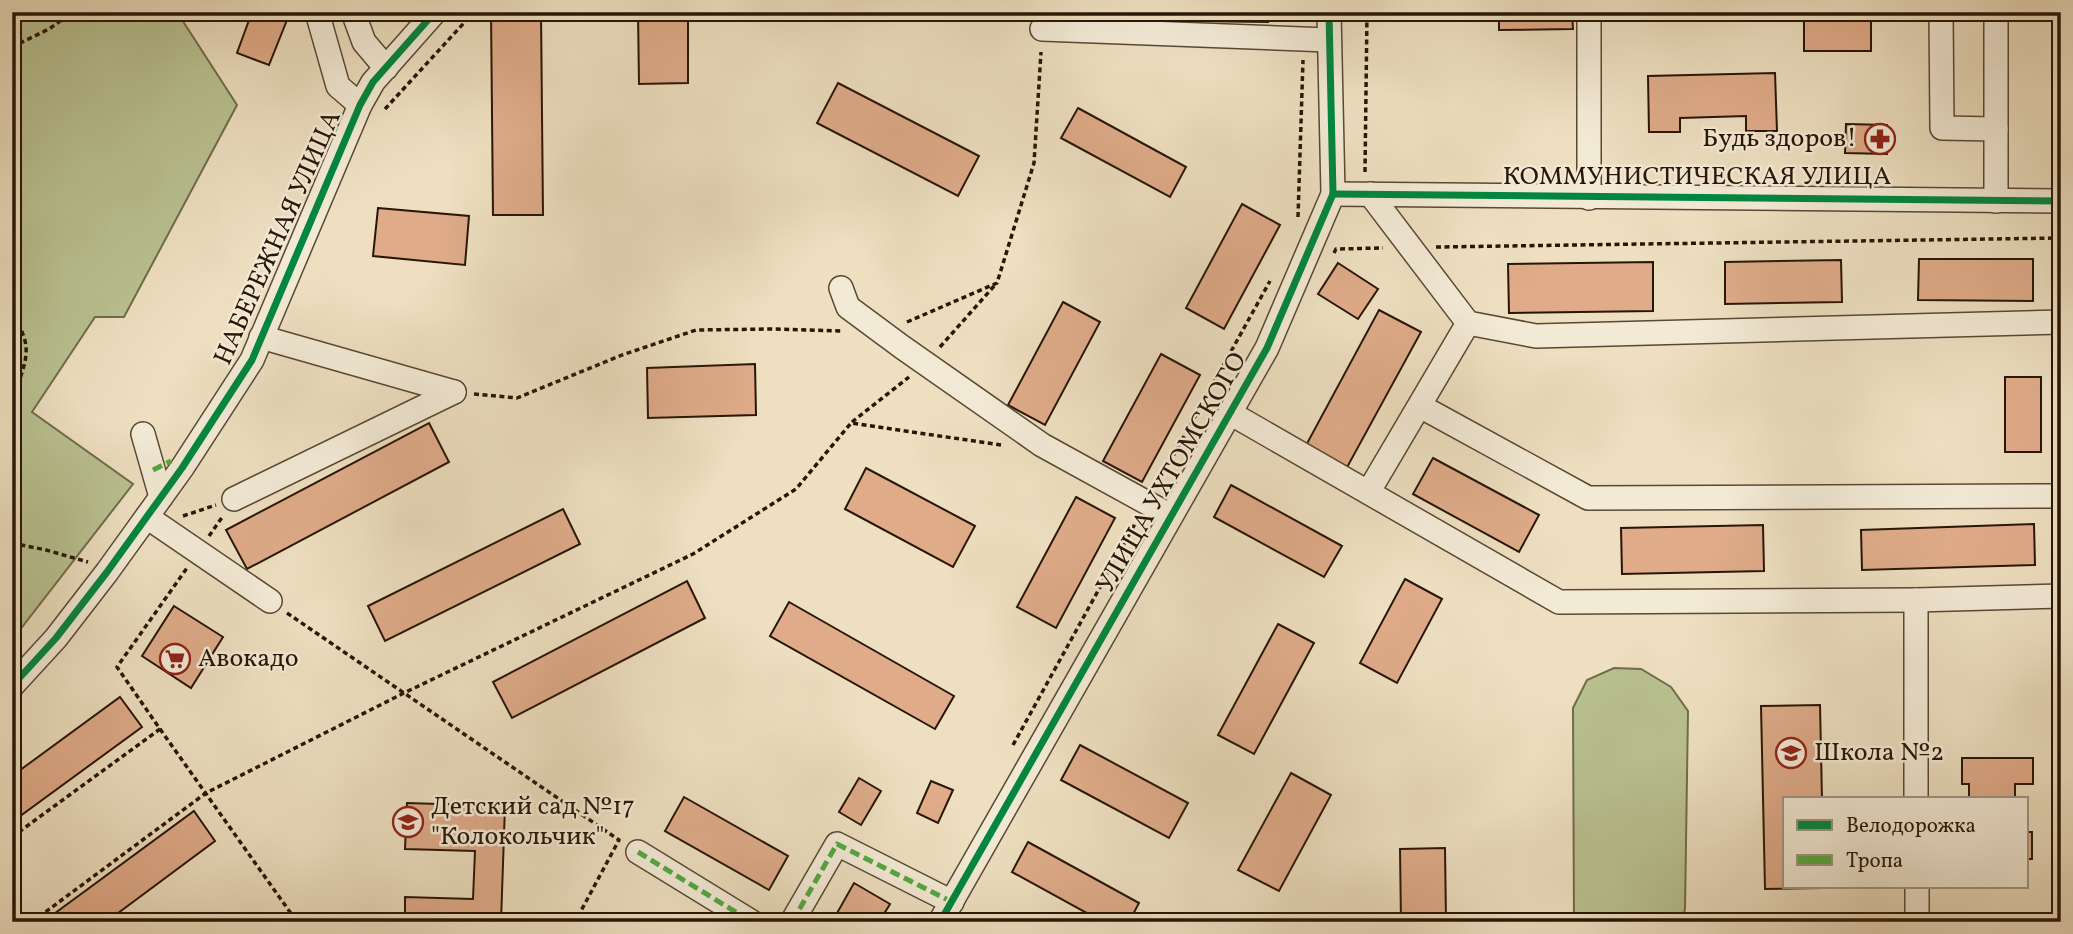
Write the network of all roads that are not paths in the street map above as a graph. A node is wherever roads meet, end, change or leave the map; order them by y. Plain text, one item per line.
1 (353, 12) edge
2 (435, 12) edge
3 (1329, 12) edge
4 (1589, 12) edge
5 (1941, 12) edge
6 (1996, 12) edge
7 (315, 13) edge
8 (1042, 29) road end
9 (1328, 40) junction
10 (386, 68) junction
11 (360, 105) junction
12 (1996, 129) junction
13 (1368, 188) junction
14 (1333, 194) junction
15 (1589, 198) junction
16 (1996, 201) junction
17 (2061, 201) edge
18 (841, 288) dead end
19 (2061, 322) edge
20 (1468, 323) junction
21 (261, 337) junction
22 (1420, 406) junction
23 (1230, 413) junction
24 (143, 434) dead end
25 (1368, 491) junction
26 (2061, 496) edge
27 (161, 497) junction
28 (234, 499) road end
29 (1171, 516) junction
30 (152, 521) junction
31 (2061, 596) edge
32 (1916, 600) junction
33 (270, 601) road end
34 (12, 686) edge
35 (1916, 797) edge
36 (638, 852) dead end
37 (1917, 888) edge
38 (952, 902) junction
39 (752, 922) edge
40 (792, 922) edge
41 (940, 922) edge
42 (1917, 922) edge

1 - 10 street
2 - 10 street, НАБЕРЕЖНАЯ УЛИЦА
3 - 9 street, УЛИЦА УХТОМСКОГО
4 - 15 street
5 - 12 street
6 - 12 street
7 - 11 street
8 - 9 street
9 - 14 street, УЛИЦА УХТОМСКОГО
10 - 11 street, НАБЕРЕЖНАЯ УЛИЦА
11 - 21 street, НАБЕРЕЖНАЯ УЛИЦА
12 - 16 street
13 - 14 street, КОММУНИСТИЧЕСКАЯ УЛИЦА
13 - 15 street, КОММУНИСТИЧЕСКАЯ УЛИЦА
13 - 20 street
14 - 23 street, УЛИЦА УХТОМСКОГО
15 - 16 street, КОММУНИСТИЧЕСКАЯ УЛИЦА
16 - 17 street, КОММУНИСТИЧЕСКАЯ УЛИЦА
18 - 29 street
19 - 20 street
20 - 22 street
21 - 27 street, НАБЕРЕЖНАЯ УЛИЦА
21 - 28 street
22 - 25 street
22 - 26 street
23 - 25 street
23 - 29 street, УЛИЦА УХТОМСКОГО
24 - 27 street
25 - 32 street
27 - 30 street, НАБЕРЕЖНАЯ УЛИЦА
29 - 38 street, УЛИЦА УХТОМСКОГО
30 - 33 street
30 - 34 street, НАБЕРЕЖНАЯ УЛИЦА
31 - 32 street
32 - 35 street
36 - 39 street
37 - 42 street
38 - 40 street
38 - 41 street, УЛИЦА УХТОМСКОГО

